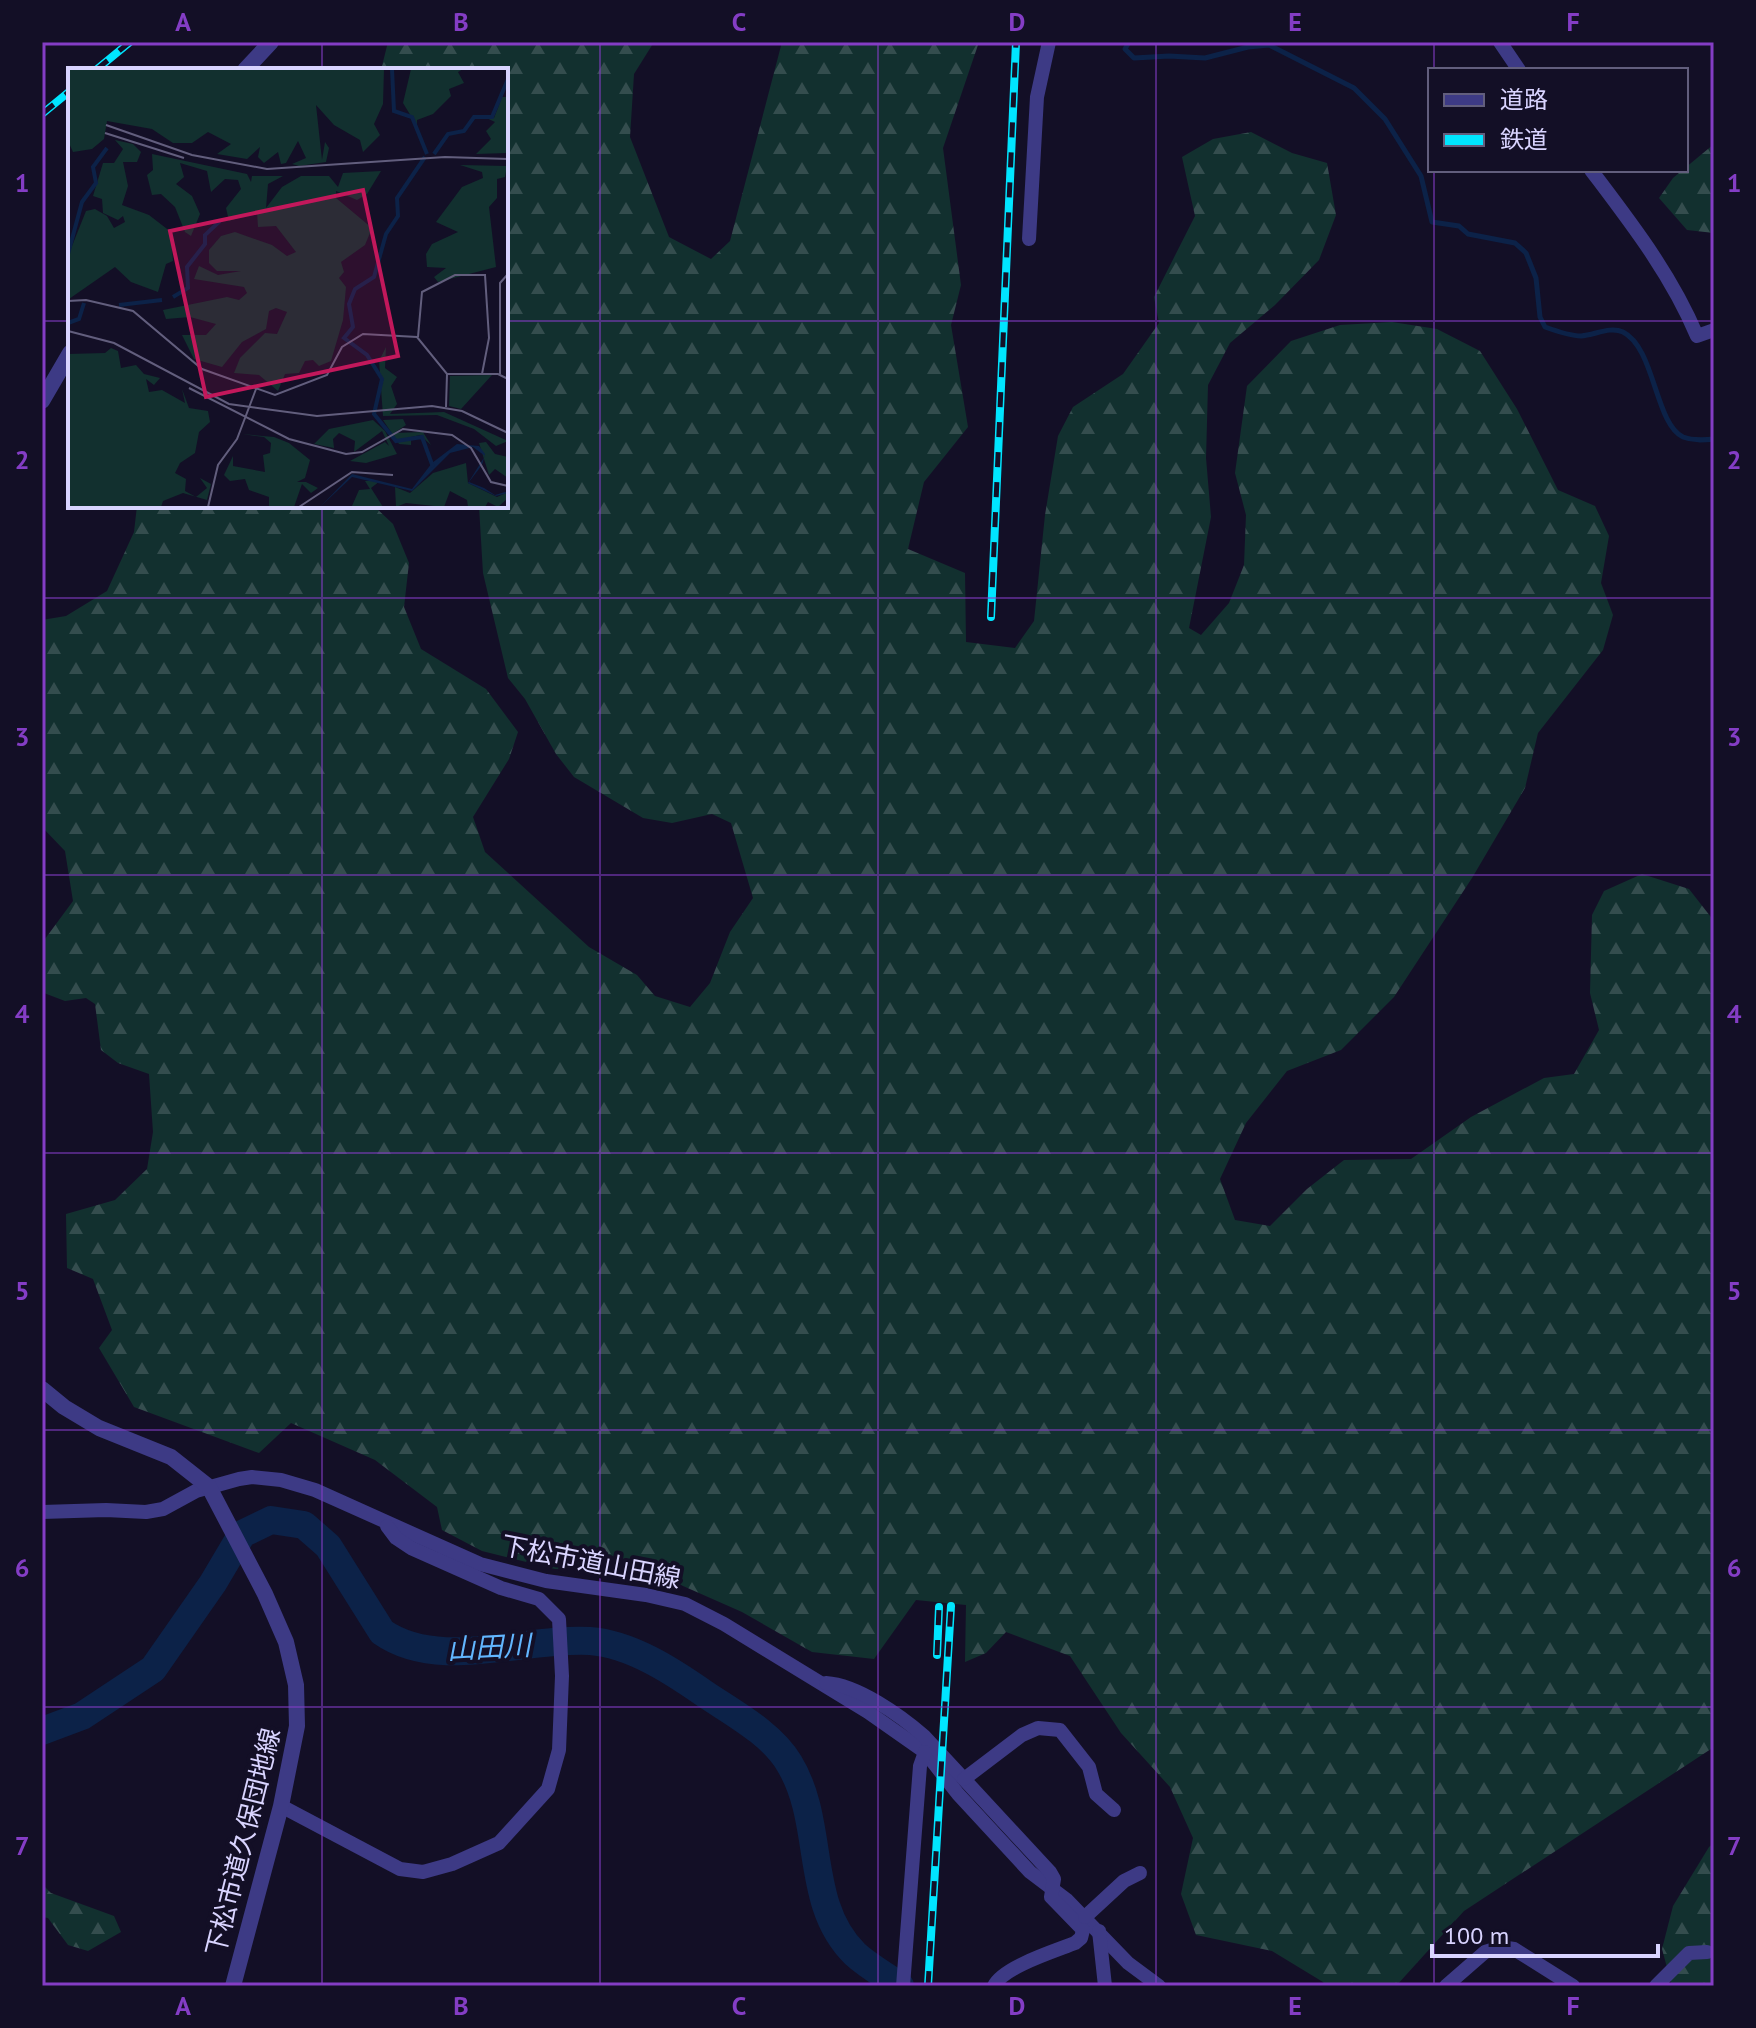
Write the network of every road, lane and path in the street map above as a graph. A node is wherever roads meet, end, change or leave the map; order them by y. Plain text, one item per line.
1 (271, 42) edge
2 (1049, 42) edge
3 (1500, 42) edge
4 (247, 68) edge
5 (1518, 68) edge
6 (1592, 172) edge
7 (1029, 239) dead end
8 (1714, 330) edge
9 (68, 356) edge
10 (42, 401) edge
11 (42, 1389) edge
12 (209, 1487) junction
13 (42, 1512) edge
14 (386, 1523) junction
15 (817, 1683) junction
16 (925, 1752) junction
17 (964, 1779) junction
18 (281, 1806) junction
19 (1114, 1810) dead end
20 (1140, 1873) dead end
21 (1053, 1890) junction
22 (1085, 1917) junction
23 (1099, 1931) junction
24 (1707, 1952) dead end
25 (903, 1982) edge
26 (233, 1986) edge
27 (994, 1986) edge
28 (1105, 1986) edge
29 (1159, 1986) edge
30 (1446, 1986) edge
31 (1573, 1986) edge
32 (1656, 1986) edge

1 - 4 street
2 - 7 street
3 - 5 street
6 - 8 street
9 - 10 street
11 - 12 street
12 - 13 street, 下松市道山田線
12 - 14 street, 下松市道山田線
12 - 18 street, 下松市道久保団地線
14 - 15 street, 下松市道山田線
14 - 18 street
15 - 16 street, 下松市道山田線
15 - 17 street
16 - 21 street, 下松市道山田線
16 - 25 street
17 - 19 street
17 - 21 street
18 - 26 street, 下松市道久保団地線
20 - 22 street
21 - 22 street, 下松市道山田線
21 - 27 street
22 - 23 street, 下松市道山田線
23 - 28 street
23 - 29 street, 下松市道山田線
24 - 32 street
30 - 31 street

